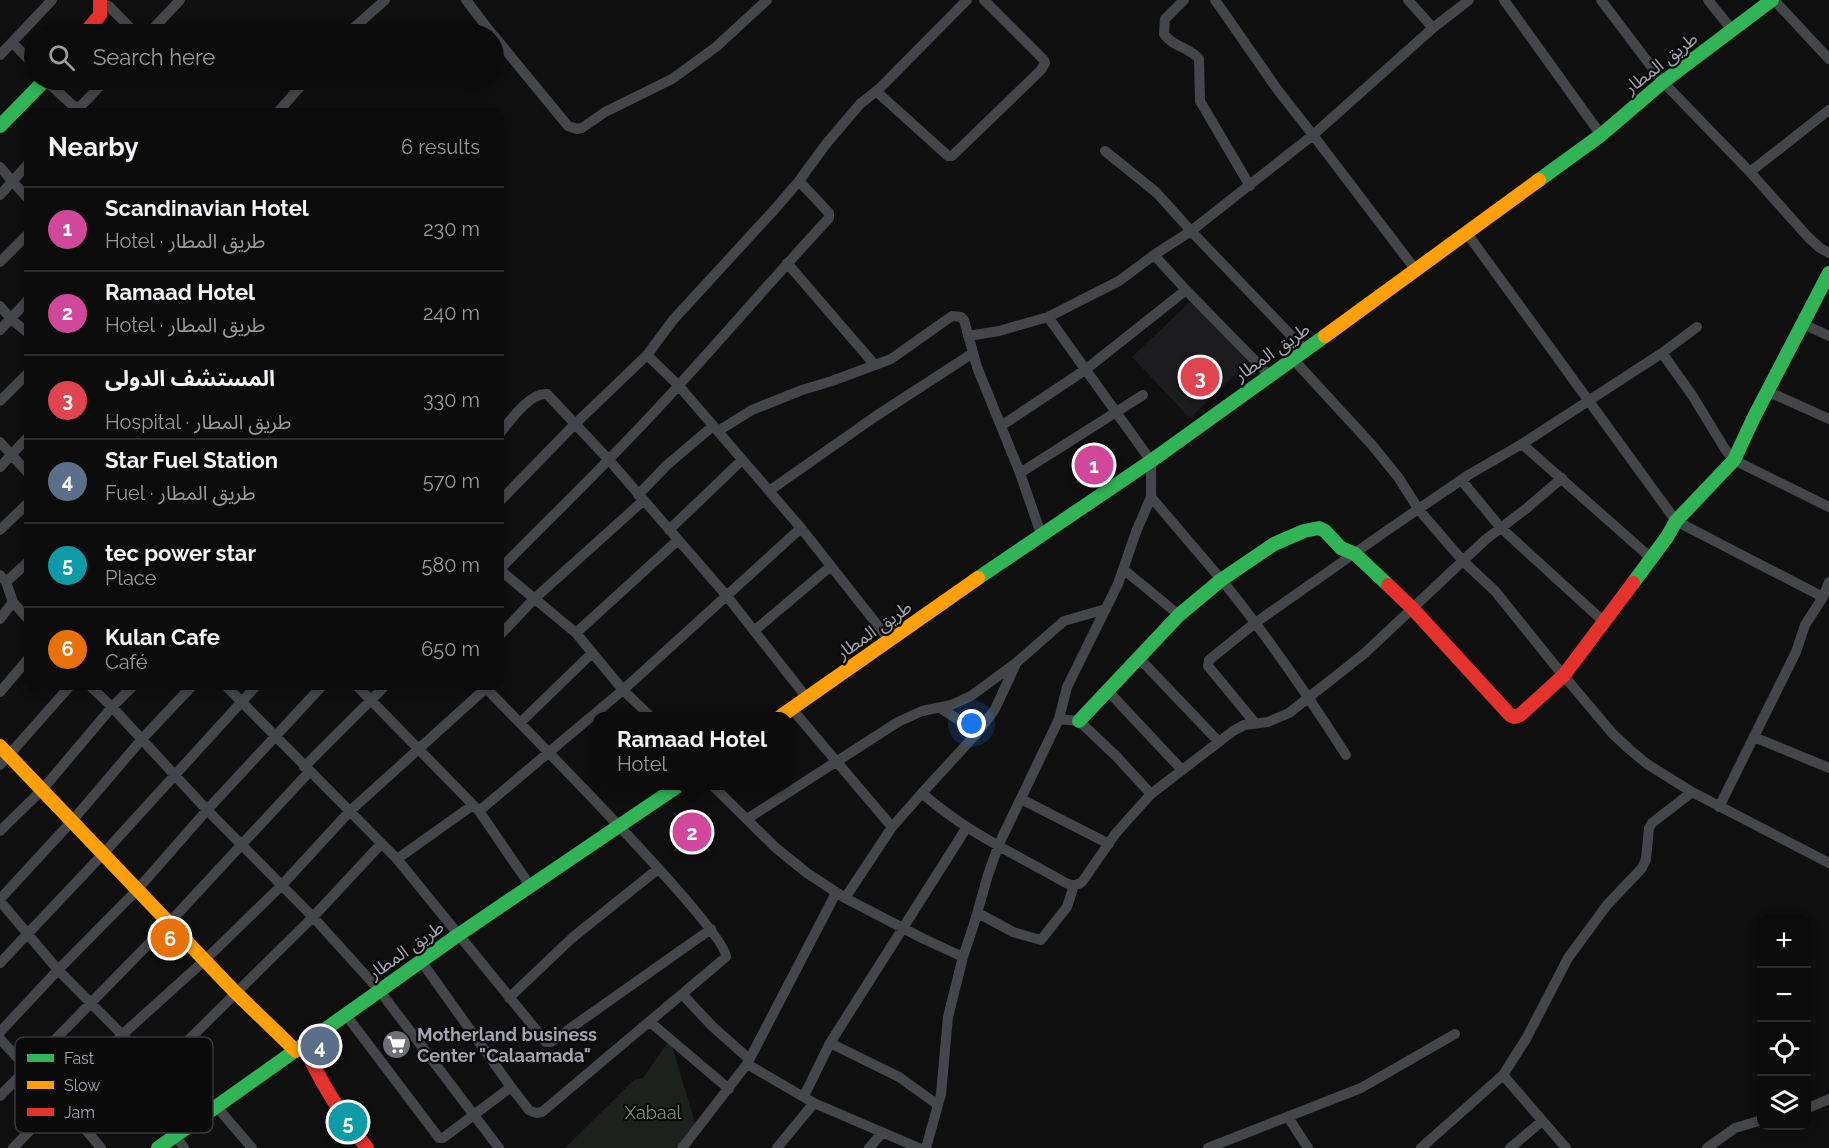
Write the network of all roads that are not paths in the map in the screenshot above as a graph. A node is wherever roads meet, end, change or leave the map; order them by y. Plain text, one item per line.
1 (52, 0) edge
2 (180, 0) edge
3 (385, 0) edge
4 (466, 0) edge
5 (767, 0) edge
6 (967, 0) edge
7 (984, 0) edge
8 (1184, 0) edge
9 (1215, 0) edge
10 (1408, 0) edge
11 (1469, 0) edge
12 (1504, 0) edge
13 (1601, 0) edge
14 (1708, 0) edge
15 (1773, 0) edge
16 (106, 6) edge
17 (29, 24) edge
18 (92, 24) edge
19 (125, 24) edge
20 (157, 24) edge
21 (358, 24) edge
22 (485, 24) edge
23 (1433, 28) junction
24 (24, 29) edge
25 (1733, 31) junction
26 (12, 42) junction
27 (504, 48) edge
28 (24, 55) edge
29 (0, 56) edge
30 (1829, 59) edge
31 (1663, 82) junction
32 (35, 90) edge
33 (55, 90) edge
34 (97, 90) edge
35 (297, 90) edge
36 (876, 91) junction
37 (74, 108) edge
38 (82, 108) edge
39 (282, 108) edge
40 (1829, 110) edge
41 (0, 126) edge
42 (1313, 135) junction
43 (1601, 135) junction
44 (1105, 151) dead end
45 (0, 167) edge
46 (24, 169) edge
47 (1750, 172) junction
48 (13, 181) junction
49 (799, 181) junction
50 (1250, 186) junction
51 (24, 194) edge
52 (0, 195) edge
53 (1191, 231) junction
54 (1466, 232) junction
55 (24, 238) edge
56 (1829, 252) edge
57 (1154, 255) junction
58 (0, 262) edge
59 (787, 263) junction
60 (1414, 269) junction
61 (1829, 273) edge
62 (1186, 290) junction
63 (24, 304) edge
64 (0, 306) edge
65 (1048, 317) junction
66 (11, 319) junction
67 (1803, 324) junction
68 (1697, 327) dead end
69 (0, 330) edge
70 (24, 330) edge
71 (968, 336) junction
72 (1829, 336) edge
73 (1305, 350) junction
74 (973, 353) junction
75 (1662, 353) junction
76 (646, 356) junction
77 (1293, 358) junction
78 (874, 364) junction
79 (1085, 370) junction
80 (1269, 375) junction
81 (24, 377) edge
82 (679, 386) junction
83 (1769, 392) junction
84 (1143, 394) dead end
85 (0, 400) edge
86 (1588, 401) junction
87 (1117, 411) junction
88 (1829, 419) edge
89 (574, 425) junction
90 (1001, 426) junction
91 (504, 429) edge
92 (716, 429) junction
93 (24, 440) edge
94 (0, 442) edge
95 (1522, 444) junction
96 (11, 455) junction
97 (609, 460) junction
98 (742, 460) junction
99 (1734, 460) junction
100 (1151, 461) junction
101 (0, 467) edge
102 (24, 469) edge
103 (1020, 473) junction
104 (1562, 478) junction
105 (1462, 481) junction
106 (769, 491) junction
107 (504, 497) edge
108 (641, 497) junction
109 (1151, 497) junction
110 (24, 507) edge
111 (1829, 507) edge
112 (1419, 510) junction
113 (1676, 522) junction
114 (1500, 527) junction
115 (801, 528) junction
116 (0, 530) edge
117 (669, 530) junction
118 (1041, 534) junction
119 (678, 540) junction
120 (1355, 554) junction
121 (1651, 558) junction
122 (1463, 561) junction
123 (24, 565) edge
124 (504, 565) edge
125 (831, 566) junction
126 (1123, 569) junction
127 (504, 573) edge
128 (3, 578) edge
129 (1221, 580) junction
130 (1829, 582) edge
131 (726, 595) junction
132 (1823, 597) junction
133 (534, 599) junction
134 (13, 602) junction
135 (1412, 608) junction
136 (1106, 609) junction
137 (24, 614) edge
138 (1179, 615) junction
139 (0, 619) edge
140 (1603, 621) junction
141 (1255, 623) junction
142 (504, 631) edge
143 (754, 631) junction
144 (576, 633) junction
145 (890, 641) junction
146 (592, 653) junction
147 (1138, 657) junction
148 (1016, 663) junction
149 (24, 664) edge
150 (1564, 675) junction
151 (66, 690) edge
152 (94, 690) edge
153 (129, 690) edge
154 (188, 690) edge
155 (230, 690) edge
156 (252, 690) edge
157 (318, 690) edge
158 (361, 690) edge
159 (380, 690) edge
160 (482, 690) edge
161 (488, 690) edge
162 (623, 690) junction
163 (1107, 690) junction
164 (0, 692) edge
165 (1310, 697) junction
166 (807, 698) junction
167 (370, 699) junction
168 (241, 701) junction
169 (112, 707) junction
170 (940, 708) junction
171 (597, 712) edge
172 (645, 712) edge
173 (787, 712) edge
174 (593, 716) edge
175 (791, 718) edge
176 (1059, 719) junction
177 (1079, 721) junction
178 (520, 723) junction
179 (1255, 723) junction
180 (978, 732) junction
181 (275, 735) junction
182 (1754, 737) junction
183 (142, 739) junction
184 (1219, 742) junction
185 (418, 748) junction
186 (549, 753) junction
187 (3, 755) edge
188 (1346, 755) dead end
189 (836, 761) junction
190 (1829, 768) edge
191 (307, 769) junction
192 (1182, 770) junction
193 (175, 776) junction
194 (42, 790) junction
195 (672, 790) edge
196 (717, 790) edge
197 (1692, 792) junction
198 (922, 793) junction
199 (1151, 794) junction
200 (1021, 799) junction
201 (1719, 807) junction
202 (476, 808) junction
203 (207, 810) junction
204 (350, 811) junction
205 (747, 819) junction
206 (72, 821) junction
207 (620, 826) junction
208 (892, 827) junction
209 (967, 827) junction
210 (0, 831) edge
211 (1109, 843) junction
212 (381, 844) junction
213 (999, 844) junction
214 (241, 845) junction
215 (104, 854) junction
216 (397, 859) junction
217 (1828, 861) edge
218 (658, 869) junction
219 (1074, 885) junction
220 (281, 886) junction
221 (531, 886) junction
222 (137, 890) junction
223 (840, 895) junction
224 (0, 900) edge
225 (978, 913) junction
226 (313, 917) junction
227 (170, 923) junction
228 (711, 929) junction
229 (903, 929) junction
230 (28, 934) junction
231 (458, 935) junction
232 (963, 957) junction
233 (205, 960) junction
234 (421, 962) junction
235 (0, 963) edge
236 (58, 970) junction
237 (379, 990) junction
238 (236, 992) junction
239 (683, 995) junction
240 (509, 998) junction
241 (91, 1002) junction
242 (346, 1015) junction
243 (650, 1022) junction
244 (0, 1032) edge
245 (123, 1034) junction
246 (1455, 1034) dead end
247 (57, 1037) edge
248 (120, 1037) edge
249 (126, 1037) edge
250 (191, 1037) edge
251 (0, 1039) edge
252 (830, 1043) junction
253 (299, 1048) junction
254 (15, 1055) edge
255 (748, 1062) junction
256 (1503, 1075) junction
257 (15, 1080) edge
258 (511, 1087) junction
259 (729, 1089) junction
260 (0, 1096) edge
261 (804, 1096) junction
262 (1829, 1099) edge
263 (814, 1103) junction
264 (938, 1105) junction
265 (216, 1106) junction
266 (1811, 1107) edge
267 (213, 1108) edge
268 (474, 1115) junction
269 (1288, 1117) junction
270 (1542, 1121) junction
271 (1757, 1121) edge
272 (27, 1133) edge
273 (88, 1133) edge
274 (179, 1133) edge
275 (882, 1133) junction
276 (175, 1136) junction
277 (1213, 1147) edge
278 (13, 1148) edge
279 (101, 1148) edge
280 (158, 1148) edge
281 (184, 1148) edge
282 (252, 1148) edge
283 (367, 1148) edge
284 (499, 1148) edge
285 (682, 1148) edge
286 (777, 1148) edge
287 (869, 1148) edge
288 (919, 1148) edge
289 (926, 1148) edge
290 (1308, 1148) edge
291 (1421, 1148) edge
292 (1510, 1148) edge
293 (1566, 1148) edge
294 (1707, 1148) edge

1 - 17 street
2 - 20 street
3 - 21 street
4 - 22 street
5 - 27 street
6 - 36 street
7 - 36 street
8 - 50 street
9 - 42 street
10 - 23 street
11 - 23 street
12 - 43 street
13 - 31 street
14 - 25 street
15 - 25 main road, طريق المطار
15 - 30 street
16 - 18 main road
16 - 19 street
23 - 42 street
24 - 26 street
25 - 31 main road, طريق المطار
26 - 28 street
26 - 29 street
31 - 43 main road, طريق المطار
31 - 47 street
32 - 41 main road
33 - 37 street
34 - 38 street
35 - 39 street
36 - 49 street
40 - 47 street
42 - 50 street
42 - 60 street
43 - 54 main road, طريق المطار
44 - 53 street
45 - 48 street
46 - 48 street
47 - 56 street
48 - 51 street
48 - 52 street
49 - 59 street
49 - 76 street
50 - 53 street
53 - 57 street
53 - 73 street
54 - 60 main road, طريق المطار
54 - 86 street
55 - 58 street
57 - 62 street
57 - 65 street
59 - 78 street
59 - 82 street
60 - 73 main road, طريق المطار
61 - 67 main road
62 - 79 street
62 - 80 street
63 - 66 street
64 - 66 street
65 - 71 street
65 - 79 street
66 - 69 street
66 - 70 street
67 - 72 street
67 - 83 main road
68 - 75 street
71 - 74 street
71 - 78 street
73 - 77 main road, طريق المطار
74 - 90 street
74 - 106 street
75 - 86 street
75 - 99 street
76 - 82 street
76 - 89 street
77 - 80 main road, طريق المطار
77 - 112 street
78 - 92 street
79 - 87 street
79 - 90 street
80 - 100 main road, طريق المطار
81 - 85 street
82 - 92 street
82 - 97 street
83 - 88 street
83 - 99 main road
84 - 87 street
86 - 95 street
86 - 113 street
87 - 100 street
87 - 103 street
89 - 91 street
89 - 97 street
89 - 107 street
90 - 103 street
92 - 98 street
92 - 108 street
93 - 96 street
94 - 96 street
95 - 104 street
95 - 105 street
96 - 101 street
96 - 102 street
97 - 108 street
97 - 124 street
98 - 106 street
98 - 117 street
99 - 111 street
99 - 113 main road
100 - 109 street
100 - 118 main road, طريق المطار
103 - 118 street
104 - 114 street
104 - 121 street
105 - 112 street
105 - 114 street
106 - 115 street
108 - 117 street
108 - 133 street
109 - 126 street
109 - 129 street
110 - 116 street
112 - 120 street
112 - 122 street
113 - 121 main road
113 - 132 street
114 - 122 street
114 - 140 street
115 - 125 street
115 - 131 street
117 - 119 street
118 - 145 main road, طريق المطار
119 - 131 street
119 - 144 street
120 - 129 main road
120 - 135 main road
120 - 141 street
121 - 140 main road
122 - 135 street
122 - 150 street
123 - 128 street
125 - 143 street
125 - 145 street
126 - 136 street
126 - 138 street
127 - 133 street
128 - 134 street
129 - 138 main road
129 - 141 street
130 - 132 street
131 - 143 street
131 - 162 street
132 - 182 street
133 - 142 street
133 - 144 street
134 - 137 street
134 - 139 street
135 - 150 main road
135 - 165 street
136 - 148 street
136 - 176 street
138 - 147 main road
140 - 150 main road
141 - 165 street
141 - 179 street
143 - 166 street
144 - 146 street
145 - 166 main road, طريق المطار
146 - 162 street
146 - 178 street
147 - 163 main road
147 - 184 street
148 - 170 street
148 - 180 street
149 - 164 street
150 - 197 street
151 - 187 street
152 - 169 street
153 - 169 street
154 - 183 street
155 - 168 street
156 - 168 street
157 - 181 street
158 - 167 street
159 - 167 street
160 - 185 street
161 - 178 street
162 - 171 street
162 - 172 street
163 - 177 main road
163 - 192 street
165 - 179 street
165 - 188 street
166 - 173 main road, طريق المطار
167 - 185 street
167 - 191 street
168 - 181 street
168 - 193 street
169 - 183 street
169 - 194 street
170 - 180 street
170 - 189 street
174 - 186 street
175 - 189 street
176 - 177 street
176 - 200 street
177 - 199 street
178 - 186 street
179 - 184 street
180 - 198 street
181 - 191 street
181 - 203 street
182 - 190 street
182 - 201 street
183 - 193 street
183 - 206 street
184 - 192 street
185 - 202 street
185 - 204 street
186 - 202 street
186 - 207 street
187 - 194 main road
189 - 205 street
189 - 208 street
191 - 204 street
191 - 214 street
192 - 199 street
193 - 203 street
193 - 215 street
194 - 206 main road
194 - 210 street
195 - 207 main road, طريق المطار
196 - 205 street
197 - 201 street
197 - 256 street
198 - 208 street
198 - 209 street
199 - 211 street
200 - 211 street
200 - 213 street
201 - 217 street
202 - 216 street
202 - 221 street
203 - 214 street
203 - 222 street
204 - 212 street
204 - 220 street
205 - 223 street
206 - 215 main road
206 - 224 street
207 - 218 street
207 - 221 main road, طريق المطار
208 - 223 street
209 - 213 street
209 - 229 street
211 - 219 street
212 - 216 street
212 - 226 street
213 - 219 street
213 - 225 street
214 - 220 street
214 - 227 street
215 - 222 main road
215 - 230 street
216 - 231 street
218 - 228 street
218 - 240 street
219 - 225 street
220 - 226 street
220 - 233 street
221 - 231 main road, طريق المطار
222 - 227 main road
222 - 236 street
223 - 229 street
223 - 255 street
224 - 230 street
225 - 232 street
226 - 237 street
226 - 238 street
227 - 233 main road
227 - 241 street
228 - 239 street
228 - 240 street
229 - 232 street
229 - 252 street
230 - 235 street
230 - 236 street
231 - 234 main road, طريق المطار
231 - 240 street
232 - 264 street
233 - 238 main road
233 - 245 street
234 - 237 main road, طريق المطار
234 - 258 street
236 - 241 street
236 - 244 street
237 - 242 main road, طريق المطار
237 - 268 street
238 - 250 street
238 - 253 main road
239 - 243 street
239 - 255 street
241 - 245 street
241 - 247 street
242 - 253 main road, طريق المطار
242 - 268 street
243 - 258 street
243 - 259 street
245 - 248 street
245 - 249 street
246 - 269 street
251 - 254 street
252 - 261 street
252 - 264 street
253 - 265 main road, طريق المطار
253 - 283 main road
255 - 259 street
255 - 261 street
256 - 270 street
256 - 291 street
257 - 260 street
258 - 268 street
259 - 285 street
261 - 263 street
262 - 266 street
263 - 275 street
263 - 286 street
264 - 289 street
265 - 267 main road, طريق المطار
265 - 282 street
268 - 284 street
269 - 277 street
269 - 290 street
270 - 292 street
270 - 293 street
271 - 294 street
272 - 278 street
273 - 279 street
274 - 276 main road, طريق المطار
275 - 287 street
275 - 288 street
276 - 280 main road, طريق المطار
276 - 281 street

